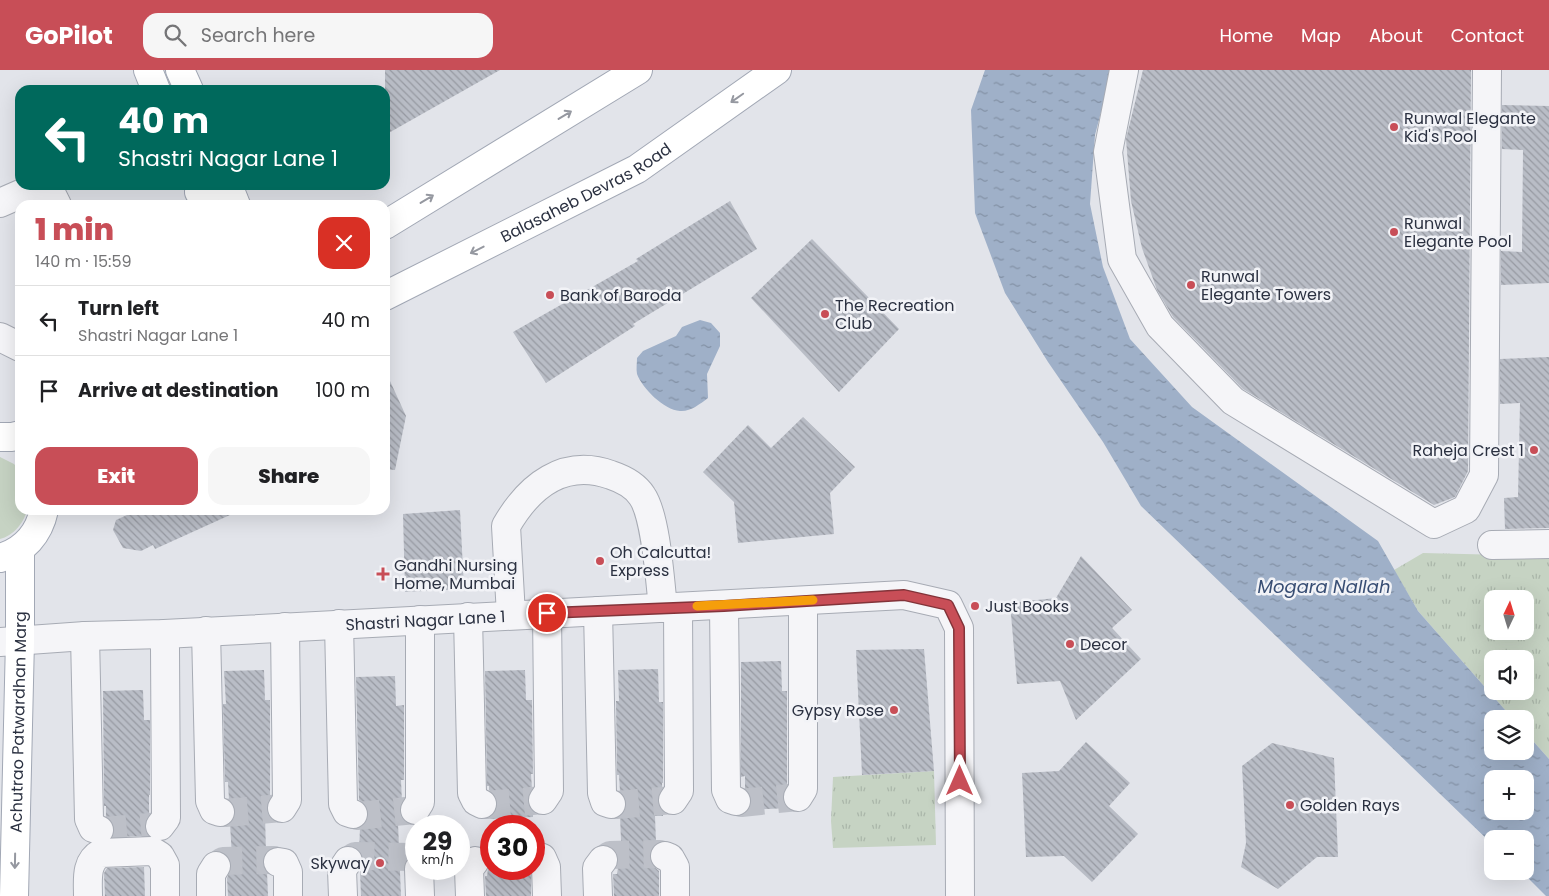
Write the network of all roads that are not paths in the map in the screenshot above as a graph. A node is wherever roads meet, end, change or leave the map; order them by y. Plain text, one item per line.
1 (148, 70) edge
2 (180, 70) edge
3 (638, 70) edge
4 (777, 70) edge
5 (1124, 70) edge
6 (1487, 70) edge
7 (154, 85) edge
8 (187, 85) edge
9 (29, 190) edge
10 (0, 202) edge
11 (390, 222) edge
12 (390, 293) edge
13 (0, 337) edge
14 (15, 344) edge
15 (43, 515) edge
16 (1549, 544) edge
17 (1492, 545) dead end
18 (10, 554) edge
19 (803, 601) junction
20 (724, 606) junction
21 (671, 607) junction
22 (598, 611) junction
23 (547, 613) junction
24 (511, 615) junction
25 (468, 618) junction
26 (420, 620) junction
27 (339, 624) junction
28 (286, 627) junction
29 (206, 632) junction
30 (164, 634) junction
31 (85, 636) junction
32 (10, 641) edge
33 (798, 797) dead end
34 (544, 800) dead end
35 (673, 800) dead end
36 (736, 801) dead end
37 (482, 804) dead end
38 (611, 804) dead end
39 (282, 808) dead end
40 (415, 810) dead end
41 (220, 812) dead end
42 (353, 814) dead end
43 (160, 826) dead end
44 (99, 830) dead end
45 (665, 856) dead end
46 (475, 860) dead end
47 (603, 860) dead end
48 (348, 861) dead end
49 (278, 862) dead end
50 (545, 865) edge
51 (216, 866) dead end
52 (418, 880) edge
53 (14, 896) edge
54 (88, 896) edge
55 (166, 896) edge
56 (211, 896) edge
57 (288, 896) edge
58 (343, 896) edge
59 (420, 896) edge
60 (470, 896) edge
61 (547, 896) edge
62 (598, 896) edge
63 (675, 896) edge
64 (960, 896) edge

1 - 7 main road
2 - 8 main road
11 -> 3 main road
4 -> 12 main road, Balasaheb Devras Road
5 - 6 street
9 - 10 street
13 - 14 street
15 - 18 main road
16 - 17 street
18 - 32 main road, Achutrao Patwardhan Marg
19 - 20 street, Shastri Nagar Lane 1
19 - 33 street
19 - 64 street, Shastri Nagar Lane 1
20 - 21 street, Shastri Nagar Lane 1
20 - 36 street
21 - 22 street, Shastri Nagar Lane 1
21 - 24 street
21 - 35 street
22 - 23 street, Shastri Nagar Lane 1
22 - 38 street
23 - 24 street, Shastri Nagar Lane 1
23 - 34 street
24 - 25 street, Shastri Nagar Lane 1
25 - 26 street, Shastri Nagar Lane 1
25 - 37 street
26 - 27 street, Shastri Nagar Lane 1
26 - 40 street
27 - 28 street, Shastri Nagar Lane 1
27 - 42 street
28 - 29 street, Shastri Nagar Lane 1
28 - 39 street
29 - 30 street, Shastri Nagar Lane 1
29 - 41 street
30 - 31 street, Shastri Nagar Lane 1
30 - 43 street
31 - 32 street, Shastri Nagar Lane 1
31 - 44 street
32 -> 53 main road, Achutrao Patwardhan Marg
45 - 63 street
46 - 60 street
47 - 62 street
48 - 58 street
49 - 57 street
50 - 61 street
51 - 56 street
52 - 59 street
54 - 55 street

